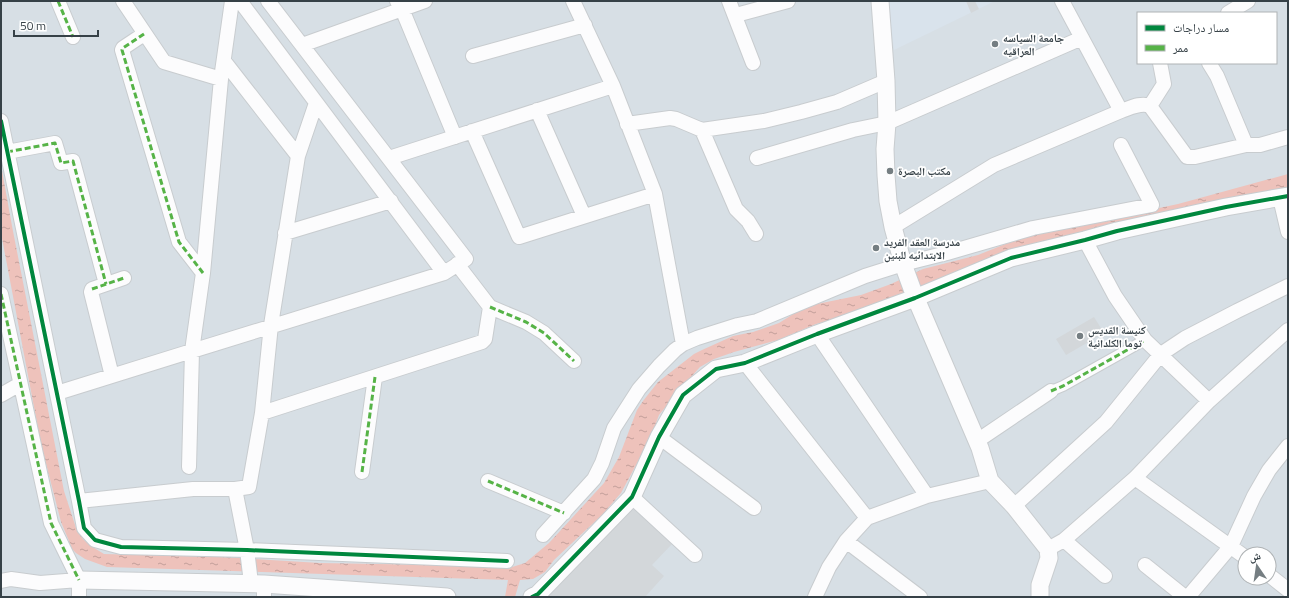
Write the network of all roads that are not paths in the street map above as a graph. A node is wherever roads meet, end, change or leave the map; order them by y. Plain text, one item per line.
1 (58, 1) edge
2 (123, 1) edge
3 (232, 1) edge
4 (240, 1) edge
5 (268, 1) edge
6 (424, 1) edge
7 (573, 1) edge
8 (729, 1) edge
9 (788, 1) edge
10 (880, 1) edge
11 (1062, 1) edge
12 (1248, 1) edge
13 (400, 5) edge
14 (1230, 12) edge
15 (736, 15) junction
16 (585, 25) junction
17 (144, 34) junction
18 (73, 37) dead end
19 (1082, 38) junction
20 (302, 45) junction
21 (473, 56) dead end
22 (224, 61) junction
23 (754, 63) dead end
24 (1160, 64) edge
25 (1210, 64) edge
26 (221, 79) junction
27 (886, 81) junction
28 (613, 86) junction
29 (316, 103) junction
30 (1150, 106) junction
31 (537, 110) junction
32 (1121, 111) junction
33 (1, 120) edge
34 (887, 123) junction
35 (627, 124) junction
36 (702, 130) junction
37 (472, 131) junction
38 (455, 137) junction
39 (1288, 137) edge
40 (1121, 145) dead end
41 (1246, 145) junction
42 (7, 152) junction
43 (298, 156) junction
44 (389, 158) junction
45 (757, 158) dead end
46 (655, 194) junction
47 (1284, 197) edge
48 (391, 201) junction
49 (584, 216) junction
50 (893, 227) junction
51 (1288, 232) edge
52 (285, 234) junction
53 (756, 234) dead end
54 (1085, 240) junction
55 (462, 262) junction
56 (903, 266) junction
57 (203, 273) junction
58 (444, 273) junction
59 (124, 278) dead end
60 (106, 284) junction
61 (1288, 286) edge
62 (1, 294) edge
63 (914, 296) junction
64 (490, 306) junction
65 (271, 325) junction
66 (1288, 330) edge
67 (817, 334) junction
68 (1146, 340) junction
69 (682, 344) junction
70 (192, 351) junction
71 (1161, 354) junction
72 (574, 361) dead end
73 (745, 363) junction
74 (112, 376) junction
75 (375, 377) junction
76 (20, 384) junction
77 (1051, 391) joint
78 (57, 393) junction
79 (1, 395) edge
80 (1208, 401) junction
81 (262, 413) junction
82 (659, 437) junction
83 (977, 441) junction
84 (1288, 446) edge
85 (188, 467) dead end
86 (362, 472) dead end
87 (1135, 478) junction
88 (488, 481) dead end
89 (990, 481) junction
90 (235, 489) junction
91 (927, 496) junction
92 (632, 497) junction
93 (79, 501) junction
94 (1014, 506) junction
95 (754, 508) dead end
96 (564, 513) junction
97 (867, 518) junction
98 (543, 535) dead end
99 (1064, 540) junction
100 (846, 541) junction
101 (1231, 546) junction
102 (1048, 549) junction
103 (1237, 551) edge
104 (247, 552) junction
105 (695, 556) dead end
106 (507, 561) dead end
107 (1145, 566) dead end
108 (1105, 576) dead end
109 (1277, 579) edge
110 (79, 580) junction
111 (1, 581) edge
112 (1286, 584) edge
113 (257, 585) edge
114 (80, 597) edge
115 (447, 597) edge
116 (532, 597) edge
117 (814, 597) edge
118 (920, 597) edge
119 (1040, 597) edge
120 (1186, 597) edge

1 - 18 street
2 - 17 street
3 - 22 street
4 - 29 street
5 - 20 street
6 - 13 street
7 - 16 street
8 - 15 street
9 - 15 street
10 - 27 street
11 - 19 street
12 - 14 street
13 - 20 street
13 - 38 street
15 - 23 street
16 - 21 street
16 - 28 street
17 - 26 street
17 - 57 street
19 - 32 street
19 - 34 street
20 - 44 street
22 - 26 street
22 - 43 street
24 - 30 street
25 - 41 street
26 - 57 street
27 - 34 street
27 - 36 street
28 - 31 street
28 - 35 street
29 - 43 street
29 - 48 street
30 - 32 street
30 - 41 street
31 - 37 street
31 - 49 street
32 - 50 street
33 - 42 street
34 - 45 street
34 - 50 street
35 - 36 street
35 - 46 street
36 - 53 street
37 - 38 street
37 - 49 street
38 - 44 street
39 - 41 street
40 - 56 street
42 - 60 street
42 - 78 street
43 - 52 street
44 - 55 street
46 - 49 street
46 - 69 street
47 - 51 street
47 - 54 street
48 - 52 street
48 - 58 street
50 - 56 street
52 - 65 street
54 - 63 street
54 - 68 street
55 - 58 street
55 - 64 street
56 - 63 street
56 - 69 street
57 - 70 street
58 - 65 street
59 - 60 street
60 - 74 street
61 - 71 street
62 - 76 street
63 - 67 street
63 - 83 street
64 - 72 street
64 - 75 street
65 - 70 street
65 - 81 street
66 - 80 street
67 - 73 street
67 - 91 street
68 - 71 street
68 - 77 street
69 - 96 street
70 - 74 street
70 - 85 street
71 - 80 street
71 - 94 street
73 - 82 street
73 - 97 street
74 - 78 street
75 - 81 street
75 - 86 street
76 - 79 street
76 - 110 street
77 - 83 street
78 - 93 street
80 - 87 street
81 - 90 street
82 - 92 street
82 - 95 street
83 - 89 street
84 - 101 street
87 - 99 street
87 - 101 street
88 - 96 street
89 - 91 street
89 - 94 street
90 - 93 street
90 - 104 street
91 - 97 street
92 - 105 street
92 - 116 street
93 - 104 street
94 - 102 street
96 - 98 street
97 - 100 street
99 - 102 street
99 - 108 street
100 - 117 street
100 - 118 street
101 - 103 street
101 - 120 street
102 - 119 street
104 - 106 street
104 - 113 street
107 - 120 street
109 - 112 street
110 - 111 street
110 - 113 street
110 - 114 street
113 - 115 street

